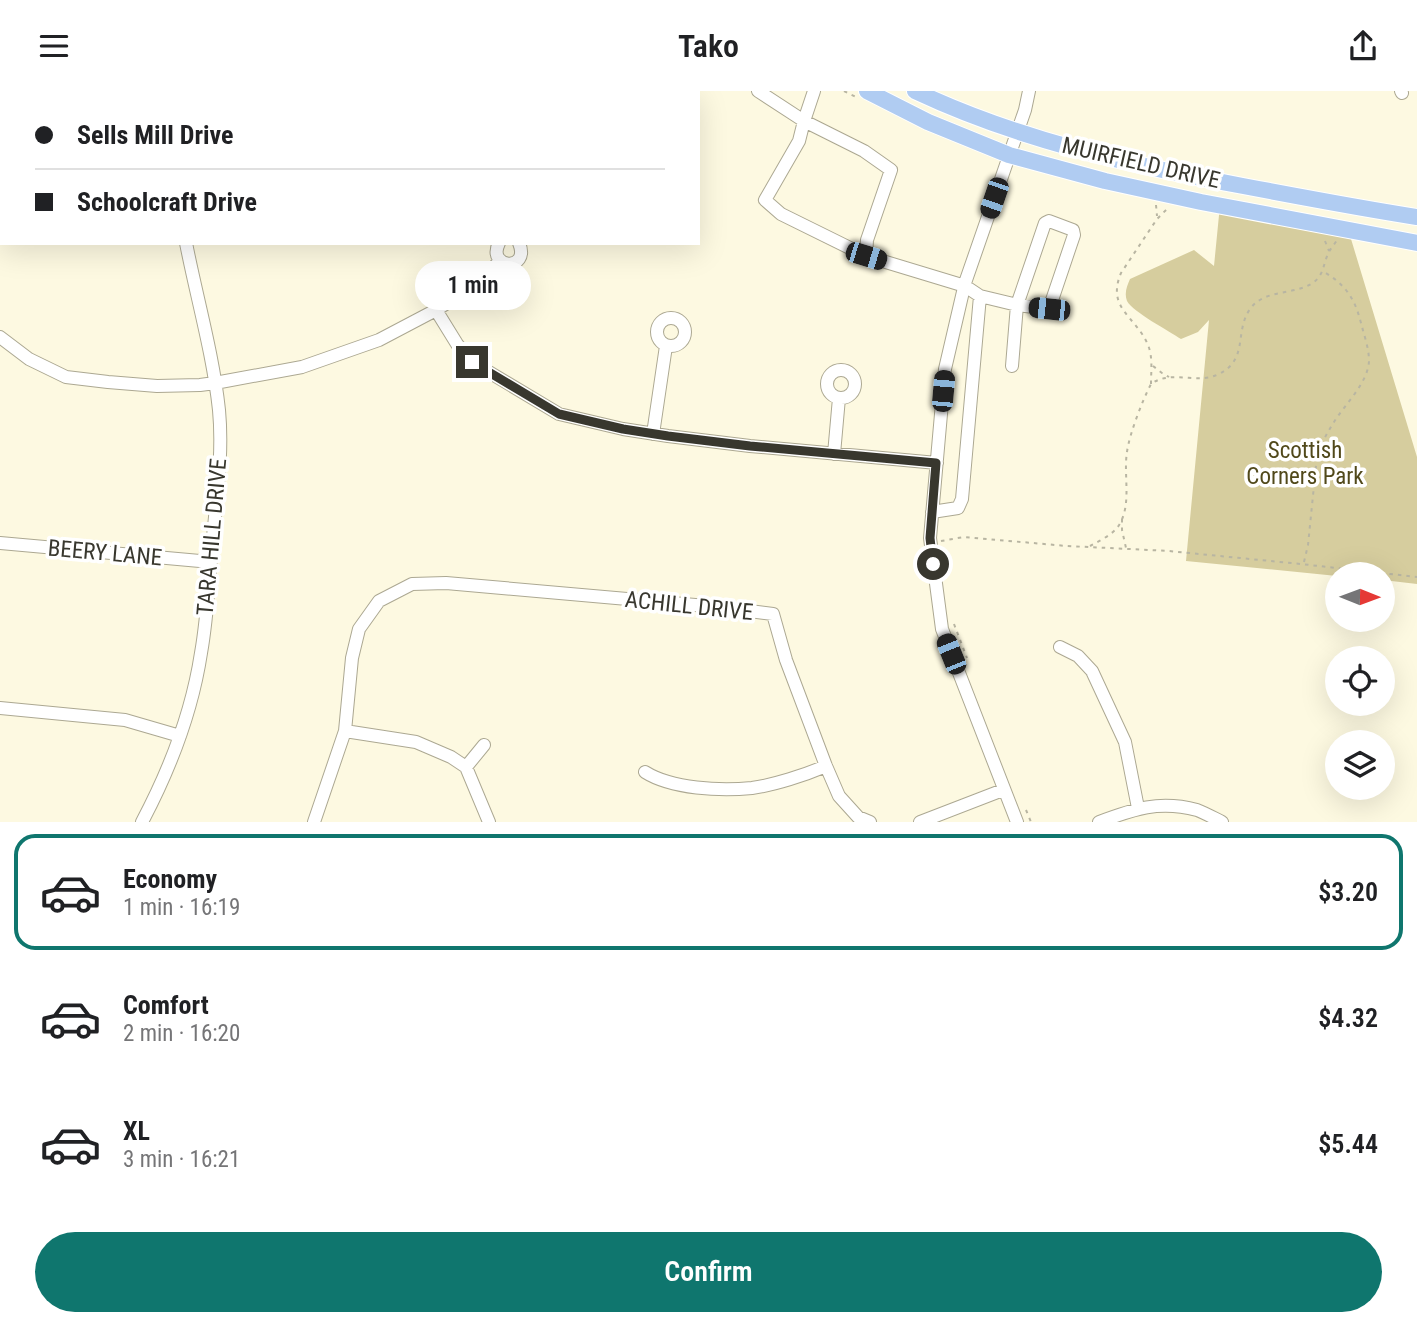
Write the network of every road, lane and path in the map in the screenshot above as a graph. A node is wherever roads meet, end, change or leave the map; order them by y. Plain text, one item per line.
1 (758, 91) edge
2 (814, 91) edge
3 (867, 91) edge
4 (915, 91) edge
5 (1029, 91) edge
6 (804, 121) junction
7 (1017, 132) junction
8 (1009, 155) junction
9 (1156, 204) dead end
10 (1170, 206) dead end
11 (1417, 217) edge
12 (1157, 219) junction
13 (1323, 236) dead end
14 (1338, 240) dead end
15 (1417, 243) edge
16 (186, 245) edge
17 (498, 245) edge
18 (520, 245) edge
19 (1329, 251) junction
20 (866, 256) junction
21 (500, 261) junction
22 (1323, 272) junction
23 (965, 286) junction
24 (980, 296) junction
25 (1017, 305) junction
26 (436, 310) junction
27 (0, 337) edge
28 (666, 346) dead end
29 (1152, 364) junction
30 (1012, 366) dead end
31 (1170, 377) junction
32 (215, 383) junction
33 (1151, 384) junction
34 (839, 398) dead end
35 (653, 434) junction
36 (834, 454) junction
37 (936, 463) junction
38 (932, 512) junction
39 (1122, 518) junction
40 (0, 543) edge
41 (938, 544) junction
42 (1089, 547) junction
43 (1126, 548) junction
44 (211, 562) junction
45 (1304, 564) junction
46 (1417, 577) edge
47 (952, 615) dead end
48 (1060, 647) dead end
49 (969, 663) dead end
50 (0, 708) edge
51 (345, 731) junction
52 (180, 736) junction
53 (484, 745) dead end
54 (826, 766) junction
55 (466, 767) junction
56 (645, 772) dead end
57 (1003, 790) junction
58 (1138, 808) junction
59 (1026, 810) dead end
60 (142, 822) edge
61 (314, 822) edge
62 (489, 822) edge
63 (870, 822) edge
64 (920, 822) edge
65 (1017, 822) edge
66 (1031, 822) edge
67 (1099, 822) edge
68 (1222, 822) edge

1 - 6 street
2 - 6 street
3 - 8 main road, MUIRFIELD DRIVE
4 - 7 main road, MUIRFIELD DRIVE
5 - 7 street
6 - 20 street
6 - 20 street
7 - 8 street
7 - 11 main road, MUIRFIELD DRIVE
8 - 15 main road, MUIRFIELD DRIVE
8 - 23 street
9 - 12 path
10 - 12 path
12 - 29 path
13 - 19 path
14 - 19 path
16 - 32 street, TARA HILL DRIVE
17 - 21 street
18 - 21 street
19 - 22 path
20 - 23 street
21 - 26 street
22 - 31 path
22 - 45 path
23 - 24 street
23 - 37 street
24 - 25 street
24 - 38 street
25 - 25 street
25 - 30 street
26 - 32 street
26 - 35 street
27 - 32 street
28 - 35 street
29 - 31 path
29 - 33 path
31 - 33 path
32 - 44 street, TARA HILL DRIVE
33 - 39 path
34 - 36 street
35 - 36 street
36 - 37 street
37 - 38 street
38 - 41 street
39 - 42 path
39 - 43 path
40 - 44 street, BEERY LANE
41 - 42 path
41 - 57 street
42 - 43 path
43 - 45 path
44 - 52 street, TARA HILL DRIVE
45 - 46 path
47 - 49 path
48 - 58 street
50 - 52 street
51 - 54 street, ACHILL DRIVE
51 - 55 street
51 - 61 street
52 - 60 street, TARA HILL DRIVE
53 - 55 street
54 - 56 street
54 - 63 street, ACHILL DRIVE
55 - 62 street
57 - 64 street
57 - 65 street
58 - 67 street
58 - 68 street
59 - 66 path

